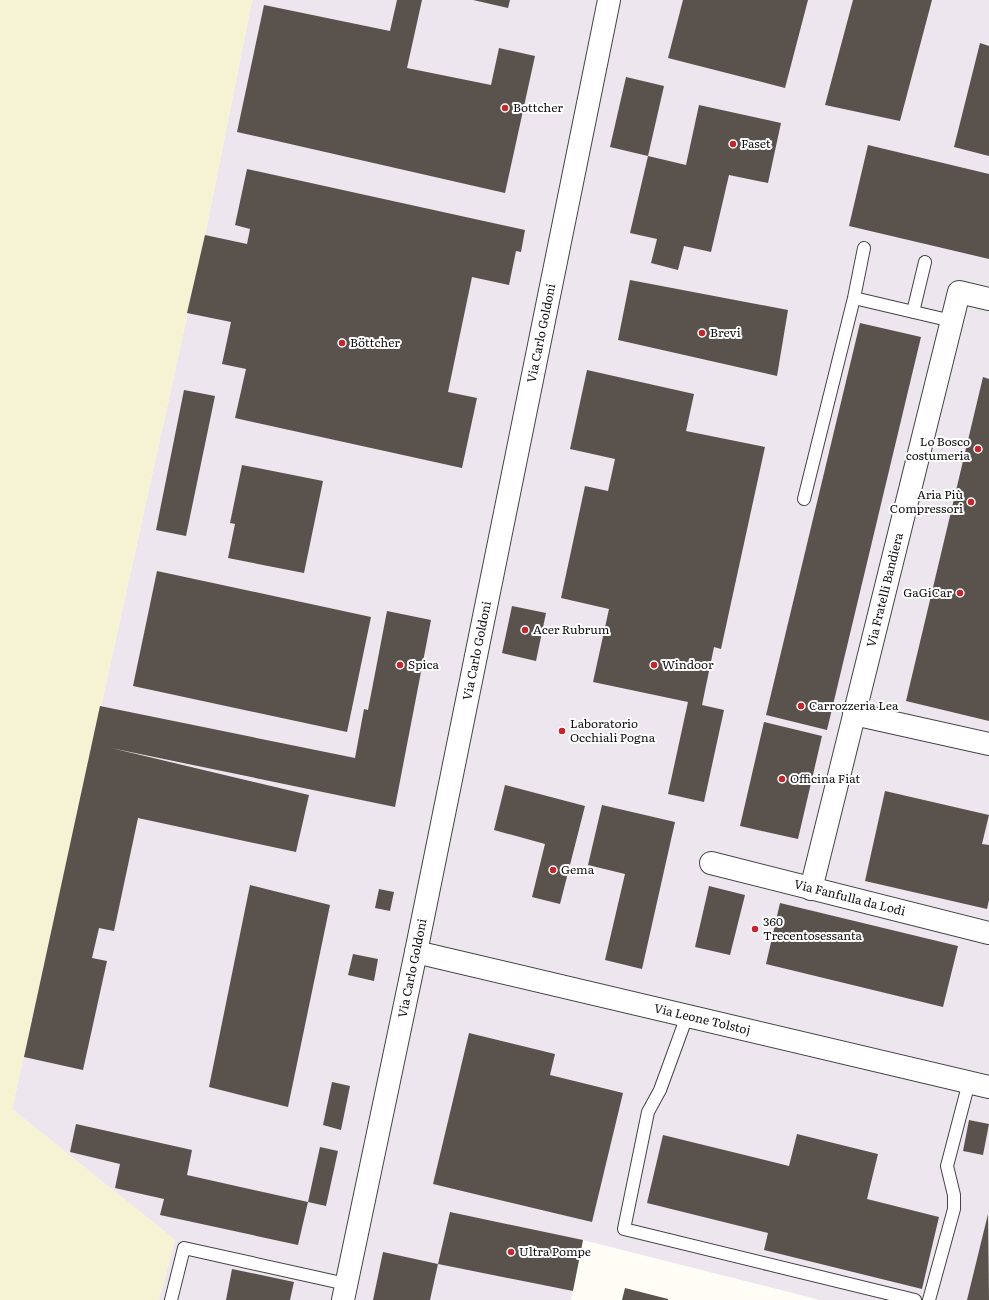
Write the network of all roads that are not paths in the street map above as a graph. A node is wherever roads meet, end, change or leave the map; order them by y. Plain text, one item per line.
1 (609, 0) edge
2 (864, 248) dead end
3 (925, 262) dead end
4 (854, 298) junction
5 (989, 299) edge
6 (913, 312) junction
7 (952, 321) junction
8 (804, 499) dead end
9 (854, 714) junction
10 (989, 744) edge
11 (711, 863) dead end
12 (811, 889) junction
13 (989, 933) edge
14 (416, 952) junction
15 (687, 1016) junction
16 (979, 1084) edge
17 (344, 1292) edge
18 (171, 1300) edge
19 (915, 1300) edge
20 (929, 1300) edge

1 - 14 street, Via Carlo Goldoni
2 - 4 lane
3 - 6 lane
4 - 6 lane
4 - 8 lane
5 - 7 street, Via Fratelli Bandiera
6 - 7 lane
7 - 9 street, Via Fratelli Bandiera
9 - 10 street
9 - 12 street, Via Fratelli Bandiera
11 - 12 street, Via Fanfulla da Lodi
12 - 13 street, Via Fanfulla da Lodi
14 - 15 street, Via Leone Tolstoj
14 - 17 street, Via Carlo Goldoni
15 - 16 street, Via Leone Tolstoj
15 - 19 lane
16 - 20 lane
17 - 18 lane

